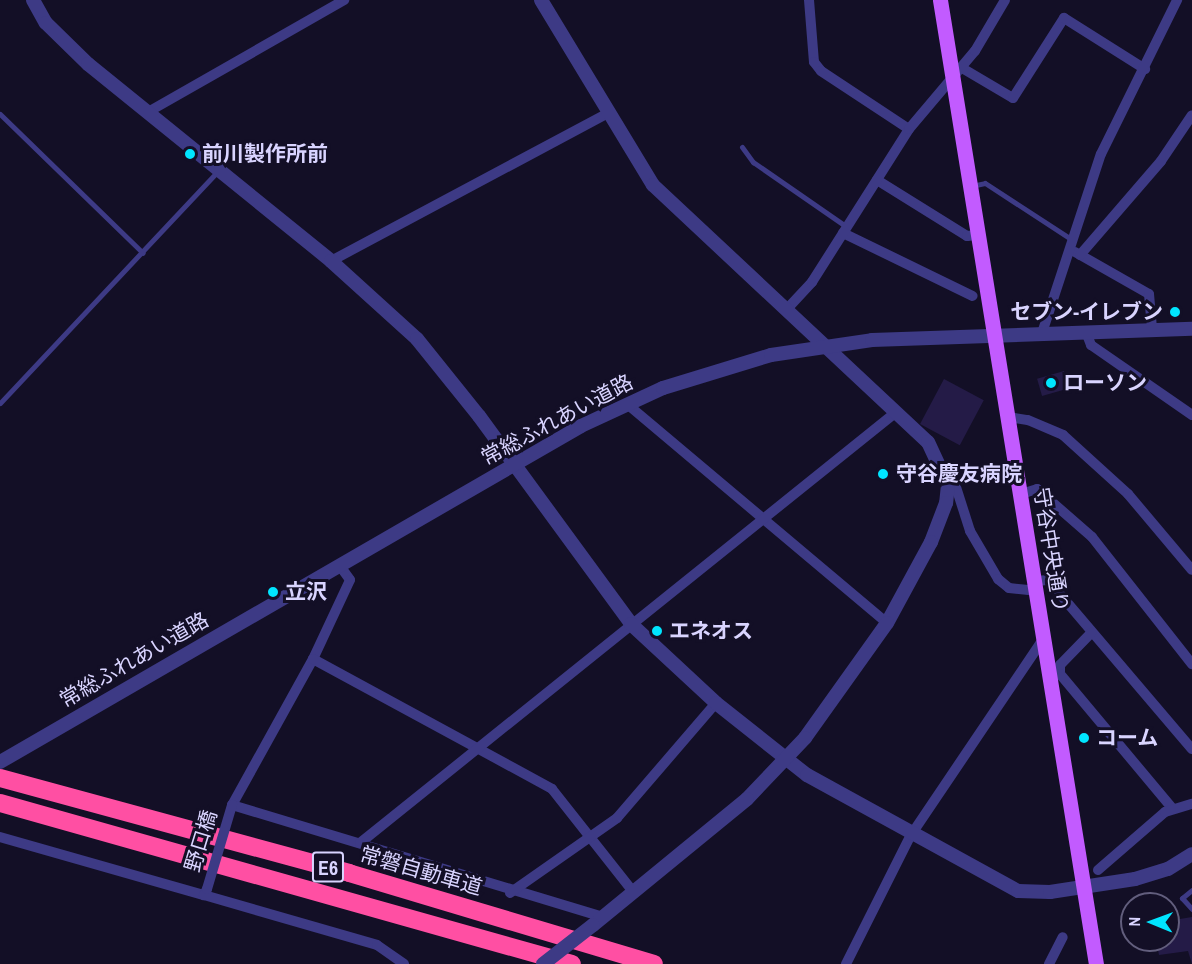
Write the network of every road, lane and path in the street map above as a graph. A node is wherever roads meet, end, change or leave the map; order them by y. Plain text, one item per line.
1 (33, 0) edge
2 (344, 0) edge
3 (541, 0) edge
4 (809, 0) edge
5 (940, 0) edge
6 (1005, 0) edge
7 (1177, 0) edge
8 (1145, 69) junction
9 (958, 73) junction
10 (148, 112) junction
11 (608, 113) junction
12 (0, 114) edge
13 (1192, 115) edge
14 (909, 129) junction
15 (742, 147) dead end
16 (219, 171) junction
17 (877, 180) junction
18 (970, 186) junction
19 (845, 230) junction
20 (977, 235) junction
21 (1076, 249) junction
22 (143, 253) junction
23 (331, 261) junction
24 (973, 296) dead end
25 (788, 309) junction
26 (1192, 329) edge
27 (1152, 331) junction
28 (1086, 332) junction
29 (1042, 333) junction
30 (994, 334) junction
31 (824, 346) junction
32 (0, 403) edge
33 (627, 404) junction
34 (895, 412) junction
35 (1192, 415) edge
36 (1008, 417) junction
37 (513, 465) junction
38 (948, 485) junction
39 (1022, 494) junction
40 (762, 516) junction
41 (340, 566) junction
42 (1192, 570) edge
43 (1035, 586) junction
44 (887, 623) junction
45 (631, 624) junction
46 (1091, 633) junction
47 (1043, 639) junction
48 (314, 659) junction
49 (1192, 664) edge
50 (1055, 675) junction
51 (716, 704) junction
52 (480, 748) junction
53 (1192, 749) edge
54 (786, 759) junction
55 (4, 760) edge
56 (0, 778) edge
57 (0, 803) edge
58 (1192, 804) edge
59 (232, 805) junction
60 (1172, 808) junction
61 (912, 835) junction
62 (0, 837) edge
63 (589, 838) junction
64 (360, 843) junction
65 (1192, 854) edge
66 (1098, 870) dead end
67 (1083, 888) junction
68 (1192, 890) edge
69 (206, 892) junction
70 (510, 893) junction
71 (634, 893) junction
72 (1192, 909) edge
73 (598, 921) junction
74 (1063, 937) dead end
75 (404, 964) edge
76 (543, 964) edge
77 (572, 964) edge
78 (654, 964) edge
79 (846, 964) edge
80 (1049, 964) edge
81 (1096, 964) edge

1 - 10 street
2 - 10 street
3 - 11 street
4 - 14 street
5 - 9 main road, 守谷中央通り
6 - 9 street
7 - 8 street
8 - 9 street
8 - 21 street
9 - 14 street
9 - 18 main road, 守谷中央通り
10 - 16 street
11 - 23 street
11 - 25 street
12 - 22 lane
13 - 21 street
14 - 17 street
15 - 19 lane
16 - 22 lane
16 - 23 street
17 - 19 street
17 - 20 street
18 - 20 main road, 守谷中央通り
18 - 21 lane
19 - 24 street
19 - 25 street
20 - 30 main road, 守谷中央通り
21 - 27 street
21 - 29 street
22 - 32 lane
23 - 37 street
25 - 31 street
26 - 27 street, 常総ふれあい道路
27 - 28 street, 常総ふれあい道路
28 - 29 street, 常総ふれあい道路
28 - 35 street
29 - 30 street, 常総ふれあい道路
30 - 31 street, 常総ふれあい道路
30 - 36 main road, 守谷中央通り
31 - 33 street, 常総ふれあい道路
31 - 34 street
33 - 37 street, 常総ふれあい道路
33 - 40 street
34 - 38 street
34 - 40 street
36 - 39 main road, 守谷中央通り
36 - 42 street
37 - 41 street, 常総ふれあい道路
37 - 45 street
38 - 43 street
38 - 44 street
39 - 43 main road, 守谷中央通り
39 - 49 street
40 - 44 street
40 - 45 street
41 - 48 street, 野口橋
41 - 55 street, 常総ふれあい道路
43 - 46 street
43 - 47 main road, 守谷中央通り
44 - 54 street
45 - 51 street
45 - 52 street
46 - 50 street
46 - 53 street
47 - 50 main road, 守谷中央通り
47 - 61 street
48 - 52 street
48 - 59 street, 野口橋
50 - 60 street
50 - 67 main road, 守谷中央通り
51 - 54 street
51 - 63 street
52 - 63 street
52 - 64 street
54 - 61 street
54 - 71 street
56 - 78 highway, 常磐自動車道 / E6
57 - 77 highway, E6
58 - 60 street
59 - 64 street
59 - 69 street, 野口橋, bridge
60 - 66 street
61 - 67 street
61 - 79 street
62 - 69 street
63 - 70 street
63 - 71 street
64 - 70 street
65 - 67 street
67 - 81 main road, 守谷中央通り
68 - 72 lane
69 - 75 street
70 - 73 street
71 - 73 street
73 - 76 street, bridge
74 - 80 street

